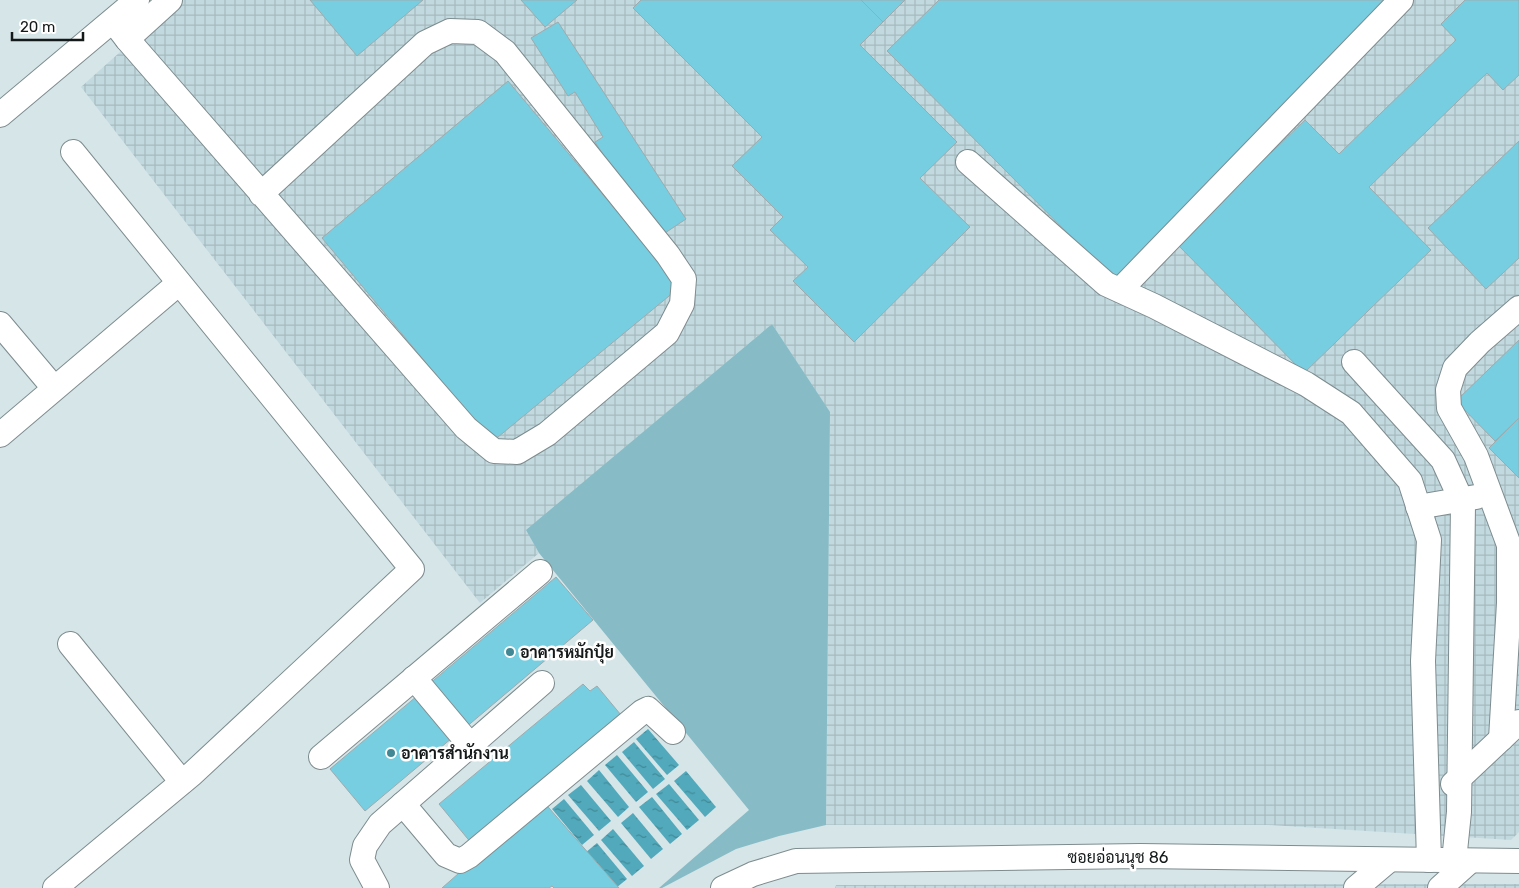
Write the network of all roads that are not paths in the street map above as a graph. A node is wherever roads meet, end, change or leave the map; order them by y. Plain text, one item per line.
1 (136, 0) edge
2 (170, 0) edge
3 (1401, 0) edge
4 (120, 30) junction
5 (0, 115) edge
6 (73, 152) dead end
7 (968, 162) dead end
8 (261, 194) junction
9 (179, 283) junction
10 (1120, 290) junction
11 (1519, 308) edge
12 (0, 324) edge
13 (1354, 362) dead end
14 (54, 388) junction
15 (0, 435) edge
16 (1490, 494) junction
17 (1462, 499) junction
18 (1418, 507) junction
19 (540, 572) dead end
20 (70, 644) dead end
21 (414, 678) junction
22 (542, 683) dead end
23 (1519, 722) edge
24 (673, 732) dead end
25 (1501, 739) junction
26 (470, 745) junction
27 (321, 757) dead end
28 (1459, 778) junction
29 (182, 782) junction
30 (403, 804) junction
31 (1428, 807) junction
32 (1389, 860) junction
33 (1429, 860) junction
34 (1462, 861) junction
35 (1519, 861) edge
36 (55, 888) edge
37 (377, 888) edge
38 (723, 888) edge
39 (1356, 888) edge
40 (1440, 888) edge

1 - 4 street
2 - 4 street
3 - 10 street
4 - 5 street
4 - 8 street
6 - 9 street
7 - 10 street
8 - 8 street
9 - 14 street
9 - 29 street
10 - 18 street
11 - 16 street
12 - 14 street
13 - 17 street
14 - 15 street
16 - 17 street
16 - 25 street
17 - 18 street
17 - 28 street
18 - 31 street
19 - 21 street
20 - 29 street
21 - 26 street
21 - 27 street
22 - 26 street
23 - 25 street
24 - 30 street
25 - 28 street
26 - 30 street
28 - 31 street
28 - 34 street
29 - 36 street
30 - 37 street
31 - 33 street
32 - 33 street, ซอยอ่อนนุช 86
32 - 38 street, ซอยอ่อนนุช 86
32 - 39 street
33 - 34 street, ซอยอ่อนนุช 86
34 - 35 street, ซอยอ่อนนุช 86
34 - 40 street

